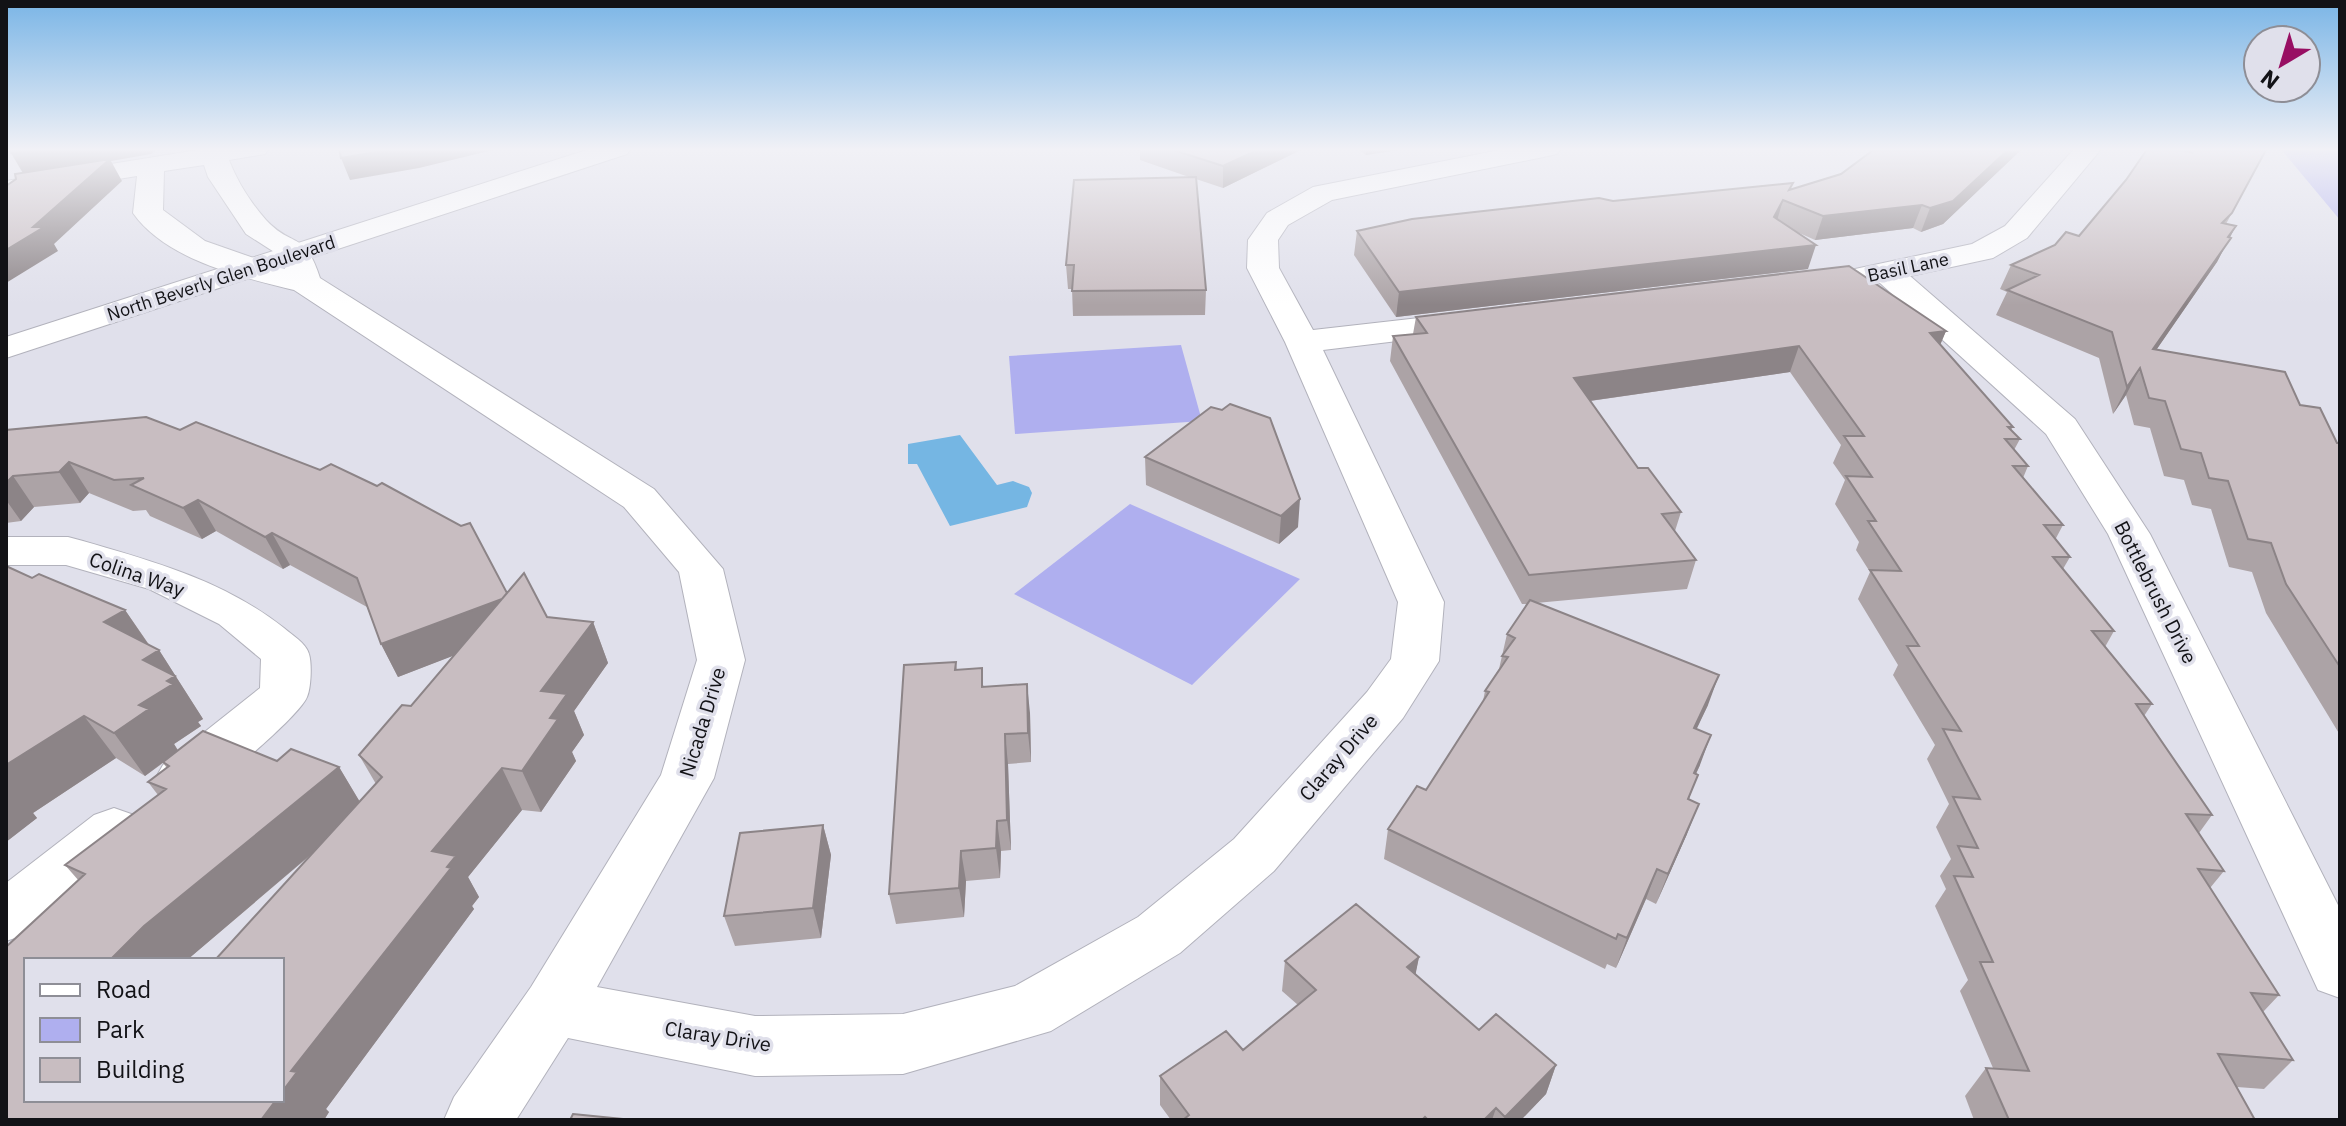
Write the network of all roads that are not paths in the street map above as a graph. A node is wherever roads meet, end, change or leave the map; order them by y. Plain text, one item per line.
1 (147, 201) edge
2 (238, 201) edge
3 (479, 201) edge
4 (1310, 201) edge
5 (2043, 201) edge
6 (301, 268) junction
7 (247, 269) junction
8 (1888, 273) junction
9 (1841, 279) edge
10 (1508, 318) edge
11 (1302, 342) junction
12 (6, 348) edge
13 (6, 551) edge
14 (6, 916) edge
15 (2340, 971) edge
16 (553, 1007) junction
17 (478, 1120) edge

1 - 7 street
2 - 6 street, Nicada Drive
3 - 6 street, North Beverly Glen Boulevard
4 - 11 street, Claray Drive
5 - 8 street, Basil Lane
6 - 7 street, North Beverly Glen Boulevard
6 - 16 street, Nicada Drive
7 - 12 street, North Beverly Glen Boulevard
8 - 9 street, Basil Lane
8 - 15 street, Bottlebrush Drive
10 - 11 street
11 - 16 street, Claray Drive
13 - 14 street, Colina Way
16 - 17 street, Nicada Drive

